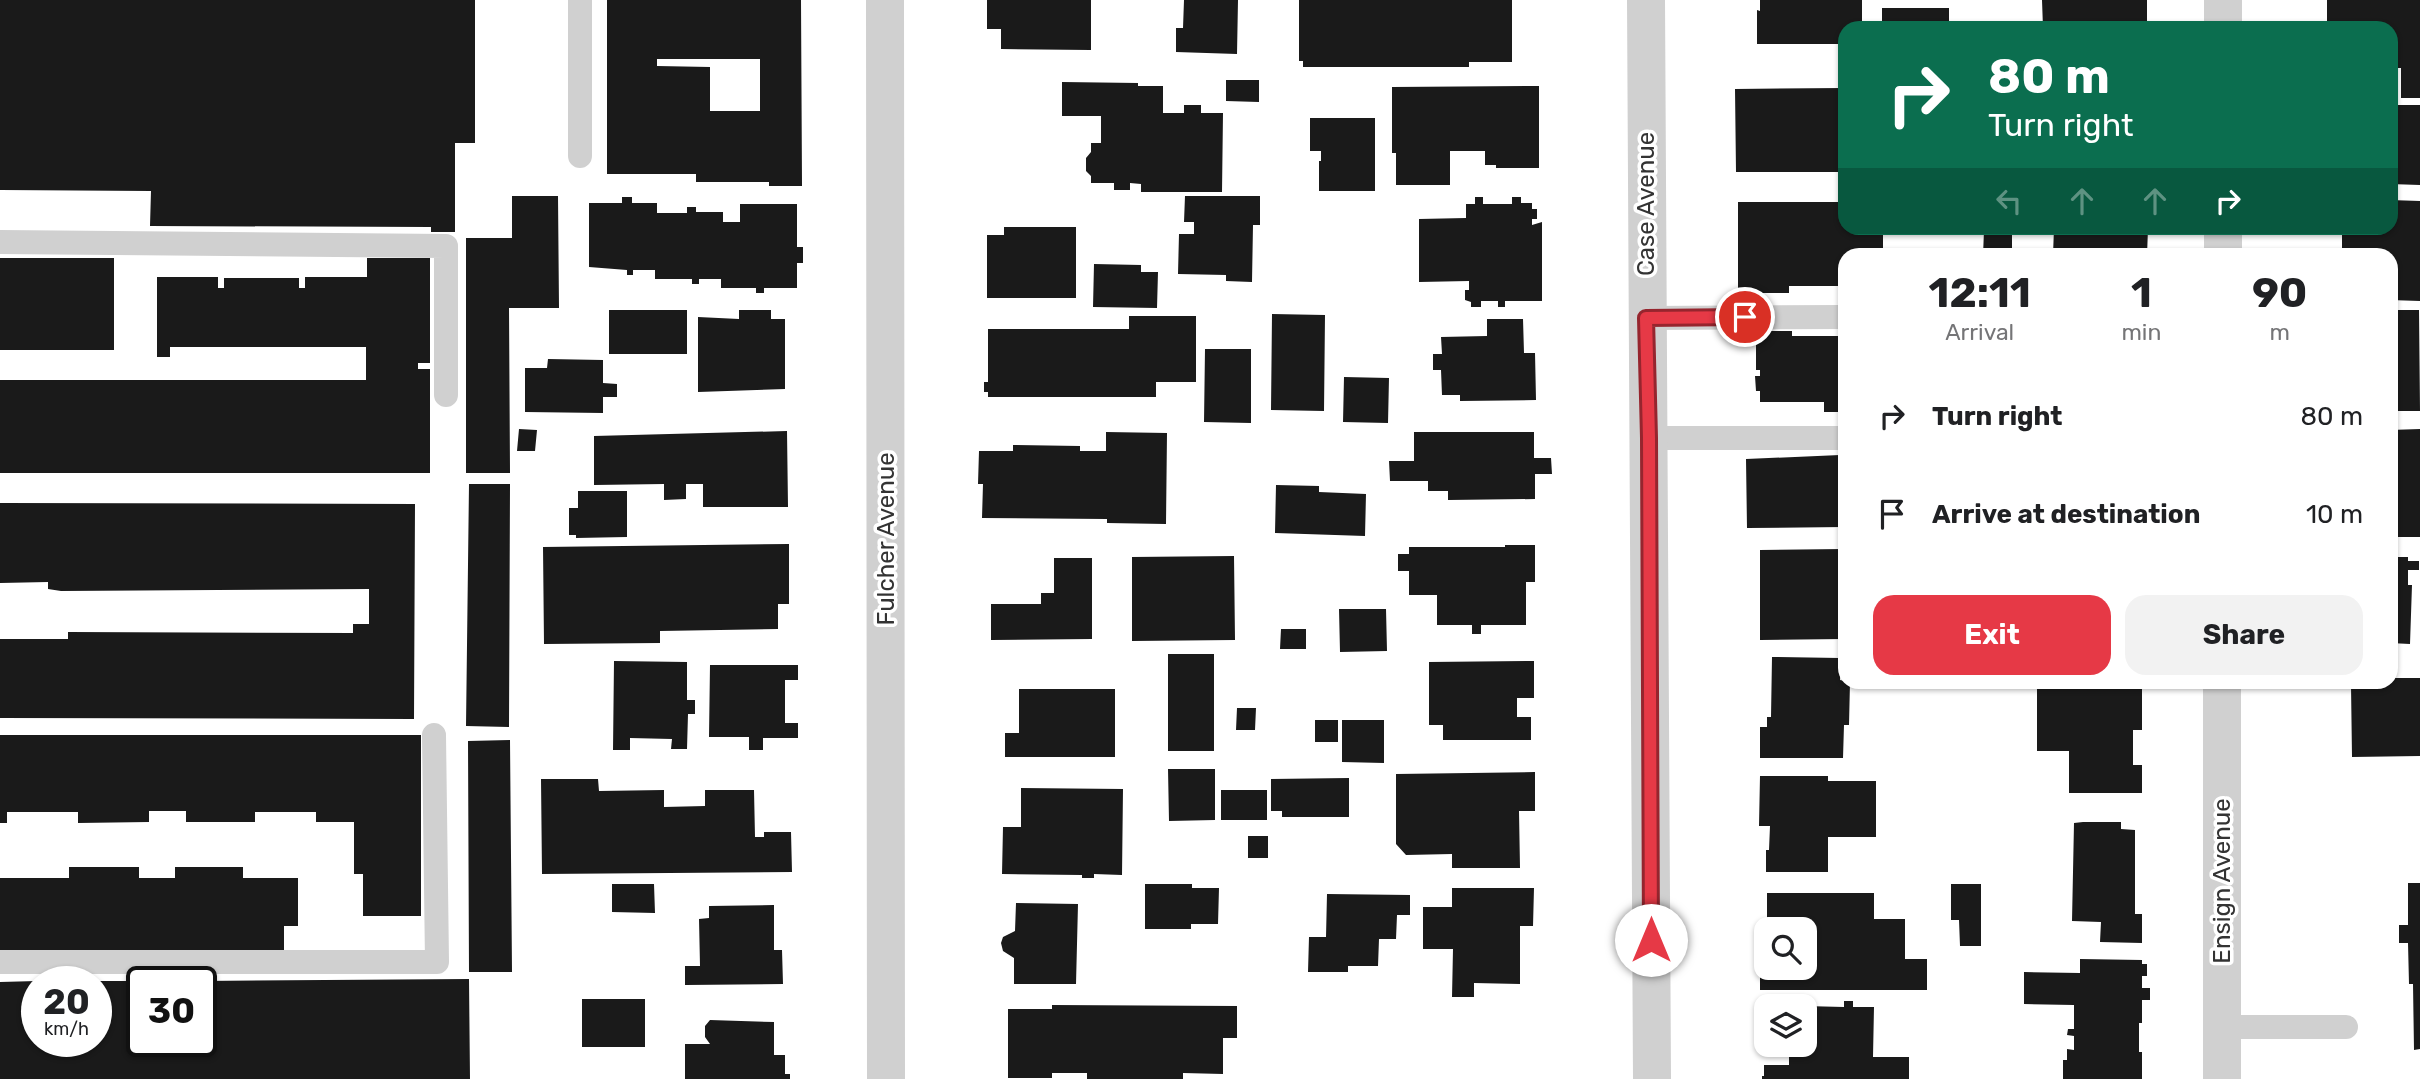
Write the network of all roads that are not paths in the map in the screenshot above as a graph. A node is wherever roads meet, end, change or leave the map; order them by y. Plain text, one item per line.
1 (580, 0) edge
2 (885, 0) edge
3 (1646, 0) edge
4 (2223, 0) edge
5 (2223, 21) edge
6 (580, 156) dead end
7 (0, 242) edge
8 (1838, 317) edge
9 (1646, 318) junction
10 (446, 395) dead end
11 (1649, 438) junction
12 (1838, 438) edge
13 (2222, 689) edge
14 (434, 736) dead end
15 (0, 962) edge
16 (2222, 1027) junction
17 (2346, 1027) dead end
18 (886, 1079) edge
19 (1652, 1079) edge
20 (2222, 1079) edge

1 - 6 lane
2 - 18 street, Fulcher Avenue
3 - 9 street, Case Avenue
4 - 5 street
7 - 10 lane
8 - 9 lane
9 - 11 street, Case Avenue
11 - 12 lane
11 - 19 street, Case Avenue
13 - 16 street, Ensign Avenue
14 - 15 lane
16 - 17 lane
16 - 20 street, Ensign Avenue

